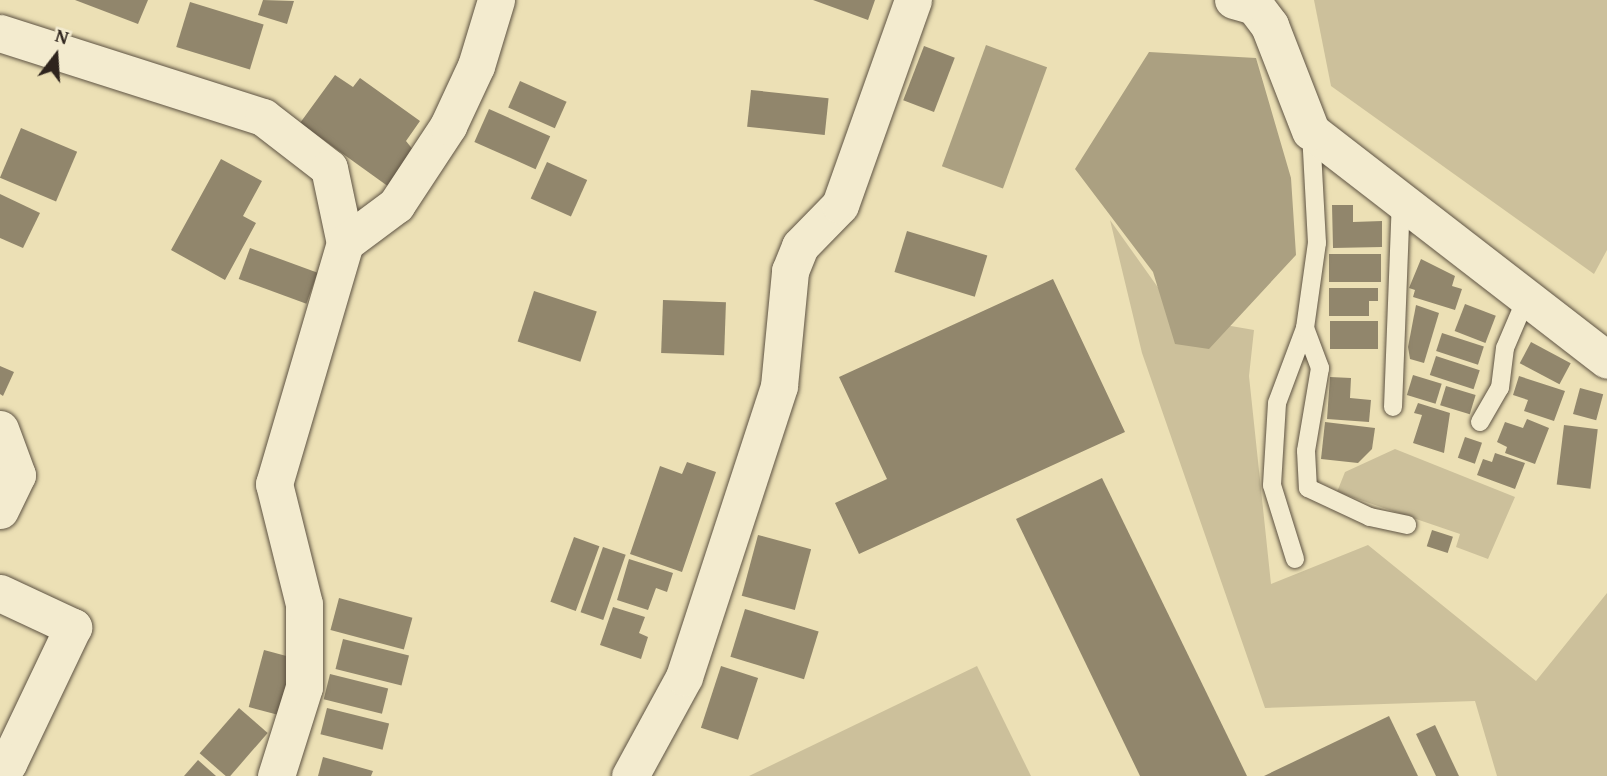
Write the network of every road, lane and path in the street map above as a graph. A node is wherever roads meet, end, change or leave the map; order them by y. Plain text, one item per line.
1 (496, 0) edge
2 (913, 0) edge
3 (1234, 0) edge
4 (1, 35) edge
5 (1311, 131) junction
6 (1401, 199) junction
7 (345, 243) junction
8 (1528, 294) junction
9 (1305, 328) junction
10 (1607, 360) edge
11 (1393, 407) dead end
12 (1480, 422) dead end
13 (0, 429) edge
14 (0, 510) edge
15 (1407, 525) dead end
16 (1295, 559) dead end
17 (0, 593) edge
18 (0, 759) edge
19 (276, 776) edge
20 (630, 776) edge

1 - 7 street
2 - 20 street
3 - 5 street
4 - 7 street
5 - 6 street
5 - 9 lane
6 - 8 street
6 - 11 lane
7 - 19 street
8 - 10 street
8 - 12 lane
9 - 15 lane
9 - 16 lane
13 - 14 street
17 - 18 street

